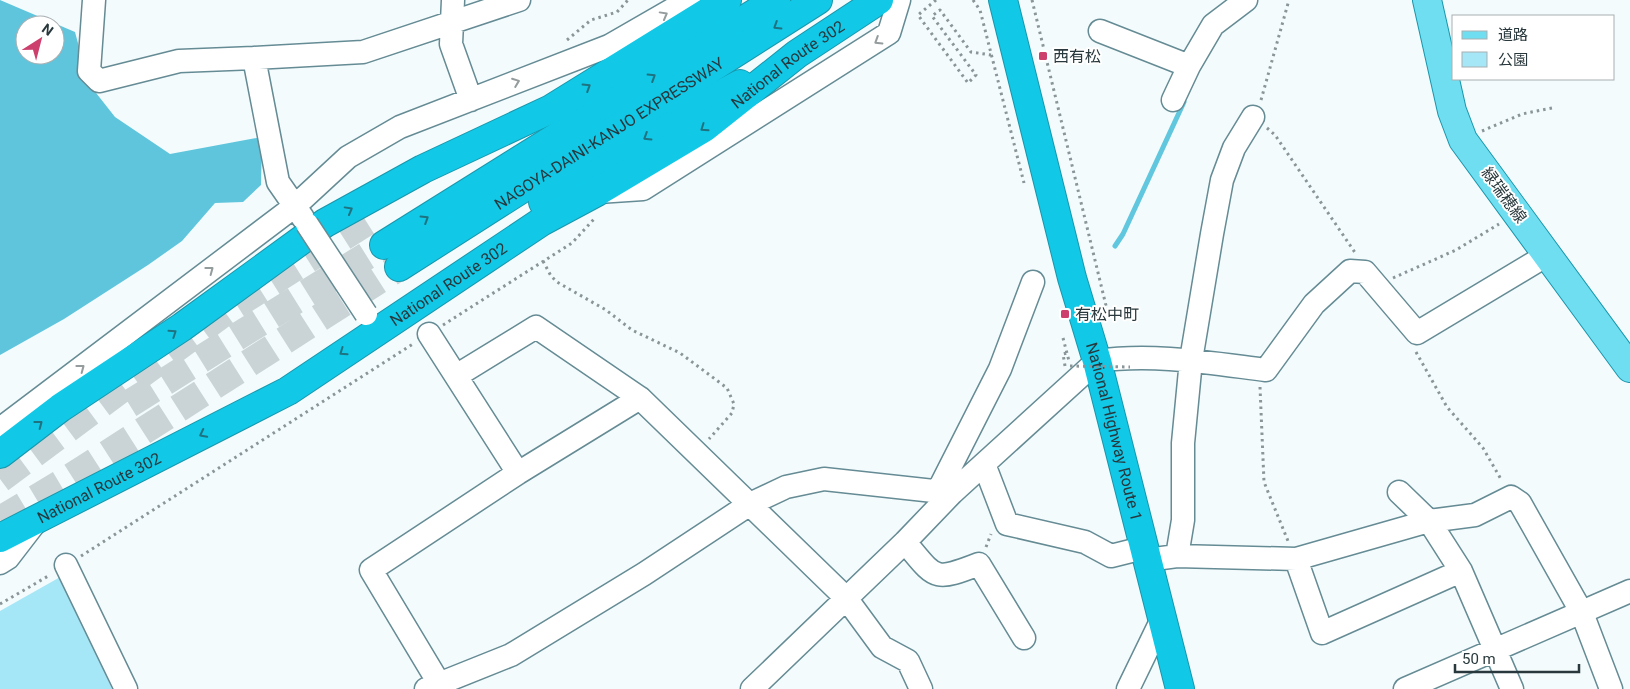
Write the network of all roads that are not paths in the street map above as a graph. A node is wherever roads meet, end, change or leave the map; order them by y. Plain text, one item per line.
1 (94, 0) edge
2 (453, 0) edge
3 (519, 0) edge
4 (689, 0) edge
5 (727, 0) edge
6 (776, 0) edge
7 (818, 0) edge
8 (879, 0) edge
9 (1002, 0) edge
10 (1246, 0) edge
11 (1427, 0) edge
12 (907, 7) edge
13 (452, 24) junction
14 (1100, 31) dead end
15 (797, 54) junction
16 (254, 58) junction
17 (1189, 66) junction
18 (471, 100) junction
19 (1173, 100) dead end
20 (552, 109) junction
21 (1254, 117) road end
22 (599, 202) junction
23 (301, 215) junction
24 (373, 218) tunnel mouth
25 (384, 245) tunnel mouth
26 (1546, 255) junction
27 (1033, 282) dead end
28 (371, 321) junction
29 (428, 334) road end
30 (1191, 360) junction
31 (1097, 361) junction
32 (1630, 368) edge
33 (456, 376) junction
34 (640, 398) junction
35 (0, 429) edge
36 (0, 454) edge
37 (984, 464) junction
38 (518, 473) junction
39 (945, 492) junction
40 (1399, 492) dead end
41 (750, 504) junction
42 (39, 518) junction
43 (1429, 521) junction
44 (0, 538) edge
45 (905, 542) junction
46 (1145, 554) junction
47 (1177, 556) junction
48 (1296, 560) junction
49 (0, 563) edge
50 (66, 565) road end
51 (1461, 571) junction
52 (1630, 591) edge
53 (846, 598) junction
54 (1582, 613) junction
55 (1162, 619) junction
56 (1024, 638) dead end
57 (1496, 650) junction
58 (433, 687) edge
59 (126, 689) edge
60 (752, 689) edge
61 (921, 689) edge
62 (1128, 689) edge
63 (1180, 689) edge
64 (1405, 689) edge
65 (1512, 689) edge
66 (1611, 689) edge

1 - 16 street
2 - 13 street
3 - 13 street
18 -> 4 street
20 -> 5 highway
25 -> 6 highway, NAGOYA-DAINI-KANJO EXPRESSWAY
7 - 15 highway, NAGOYA-DAINI-KANJO EXPRESSWAY
8 - 15 highway, National Route 302
9 - 31 highway, National Highway Route 1
10 - 17 street
11 - 26 main road, 緑瑞穂線
12 -> 22 street
13 - 16 street
13 - 18 street
14 - 17 street
15 -> 22 highway, National Route 302
16 - 23 street
17 - 19 street
18 - 23 street
20 - 24 highway
36 -> 20 highway
21 - 30 street
22 - 28 highway, National Route 302
23 - 28 street, bridge
35 -> 23 street
26 - 30 street
26 - 32 main road, 緑瑞穂線
27 - 39 street
28 -> 42 highway, National Route 302
29 - 33 street
30 - 31 street
30 - 47 street
31 - 37 street
31 - 46 highway, National Highway Route 1
33 - 34 street
33 - 38 street
34 - 38 street
34 - 41 street
37 - 39 street
37 - 46 street
38 - 58 street
39 - 41 street
39 - 45 street
40 - 43 street
41 - 53 street
41 - 58 street
42 - 44 highway, National Route 302
42 - 49 street
43 - 48 street
43 - 51 street
43 - 54 street
45 - 53 street
45 - 56 street
46 - 47 street
46 - 55 highway, National Highway Route 1
47 - 48 street
48 - 51 street
50 - 59 street
51 - 57 street
52 - 54 street
53 - 60 street
53 - 61 street
54 - 57 street
54 - 66 street
55 - 62 street
55 - 63 highway, National Highway Route 1
57 - 64 street
57 - 65 street

